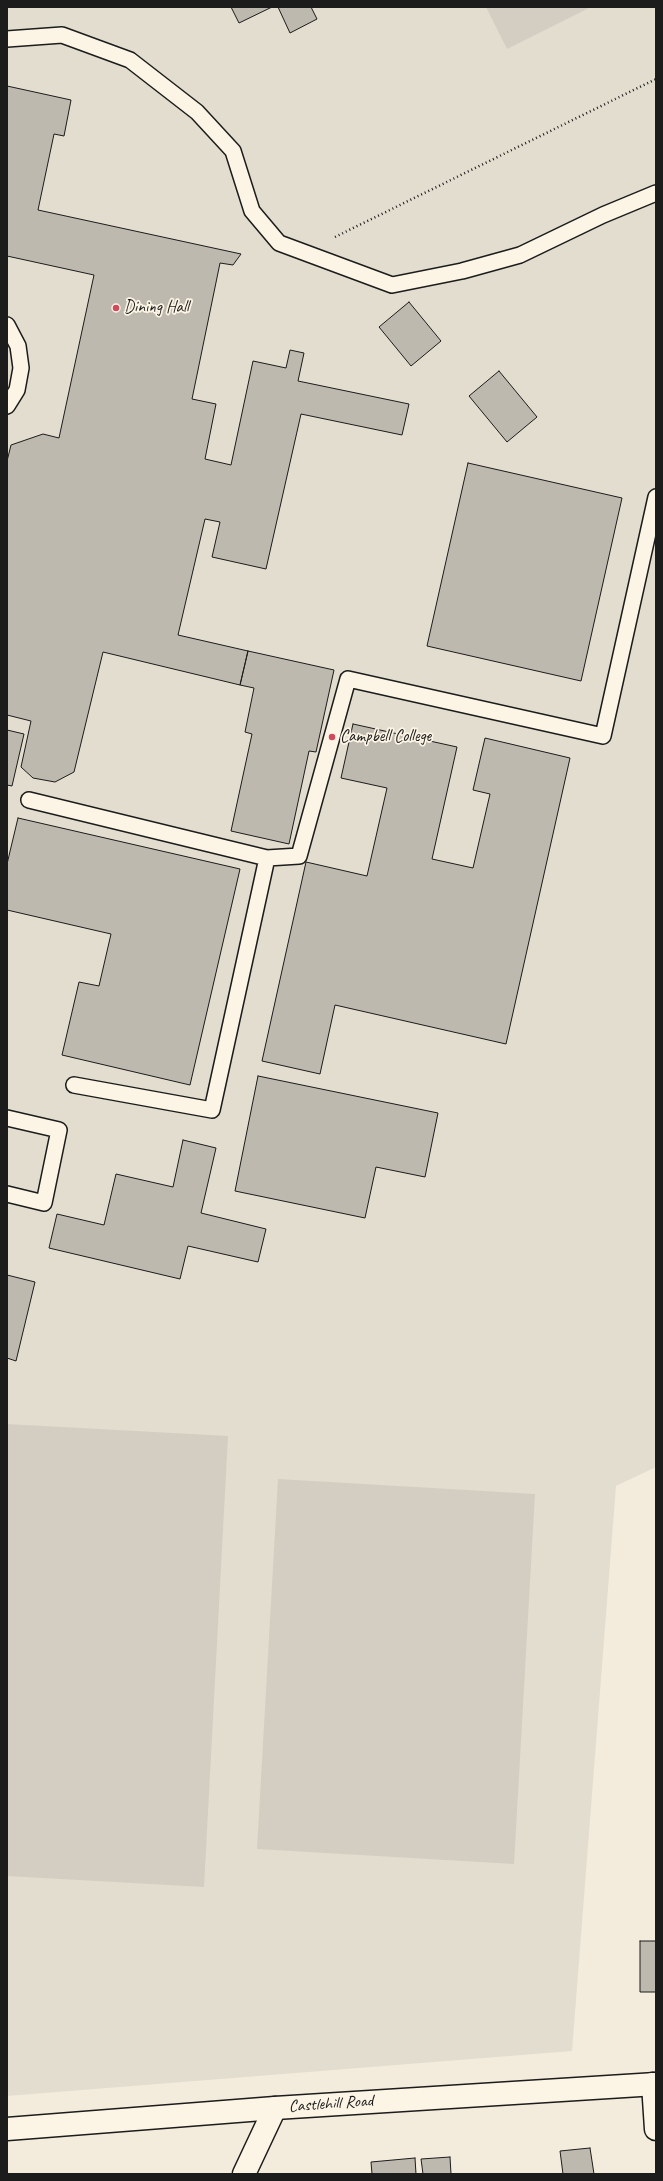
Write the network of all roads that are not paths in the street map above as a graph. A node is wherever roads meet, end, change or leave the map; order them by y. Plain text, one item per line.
1 (7, 39) edge
2 (656, 193) edge
3 (7, 325) edge
4 (7, 406) edge
5 (656, 496) edge
6 (29, 800) dead end
7 (267, 858) junction
8 (74, 1084) dead end
9 (7, 1118) edge
10 (7, 1194) edge
11 (654, 2084) edge
12 (275, 2108) junction
13 (7, 2129) edge
14 (656, 2129) edge
15 (244, 2174) edge

1 - 2 lane
3 - 4 lane
5 - 7 lane
6 - 7 lane
7 - 8 lane
9 - 10 lane
11 - 12 street, Castlehill Road
11 - 14 street
12 - 13 street, Castlehill Road
12 - 15 street

